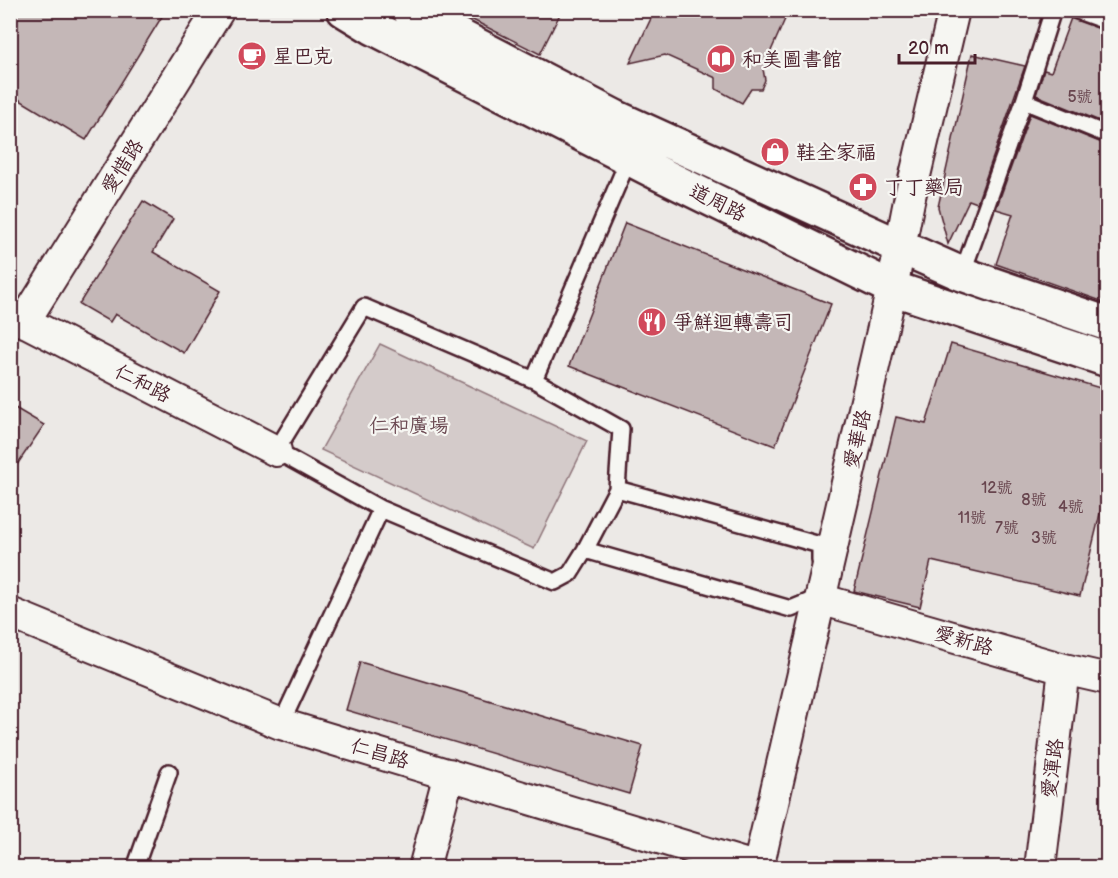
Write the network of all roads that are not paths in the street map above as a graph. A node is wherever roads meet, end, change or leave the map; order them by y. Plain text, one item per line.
1 (219, 10) edge
2 (344, 10) edge
3 (409, 10) edge
4 (954, 10) edge
5 (1053, 10) edge
6 (1075, 10) edge
7 (1107, 22) edge
8 (1024, 101) junction
9 (1107, 135) edge
10 (630, 158) junction
11 (901, 247) junction
12 (962, 274) junction
13 (892, 288) junction
14 (17, 318) edge
15 (1107, 324) edge
16 (1107, 360) edge
17 (534, 380) junction
18 (276, 451) junction
19 (617, 489) junction
20 (381, 509) junction
21 (585, 550) junction
22 (820, 598) junction
23 (10, 613) edge
24 (1065, 669) junction
25 (1107, 679) edge
26 (281, 724) junction
27 (169, 772) dead end
28 (449, 774) junction
29 (135, 867) edge
30 (424, 867) edge
31 (758, 867) edge
32 (1041, 867) edge

1 - 14 street, 愛惜路
2 - 10 main road, 道周路
3 - 11 main road, 道周路
4 - 11 street, 愛華路
5 - 8 lane
6 - 7 lane
8 - 9 lane
8 - 12 lane
10 - 13 main road, 道周路
10 - 17 lane
11 - 12 main road, 道周路
11 - 13 street, 愛華路
12 - 15 main road, 道周路
13 - 16 main road, 道周路
13 - 22 street, 愛華路
14 - 18 street, 仁和路
17 - 18 lane
17 - 19 lane
18 - 20 lane
19 - 21 lane
19 - 22 lane
20 - 21 lane
20 - 26 lane
21 - 22 lane
22 - 24 street, 愛新路
22 - 31 street, 愛華路
23 - 26 street, 仁昌路
24 - 25 street, 愛新路
24 - 32 street, 愛渾路
26 - 28 street, 仁昌路
27 - 29 lane
28 - 30 street
28 - 31 street, 仁昌路

